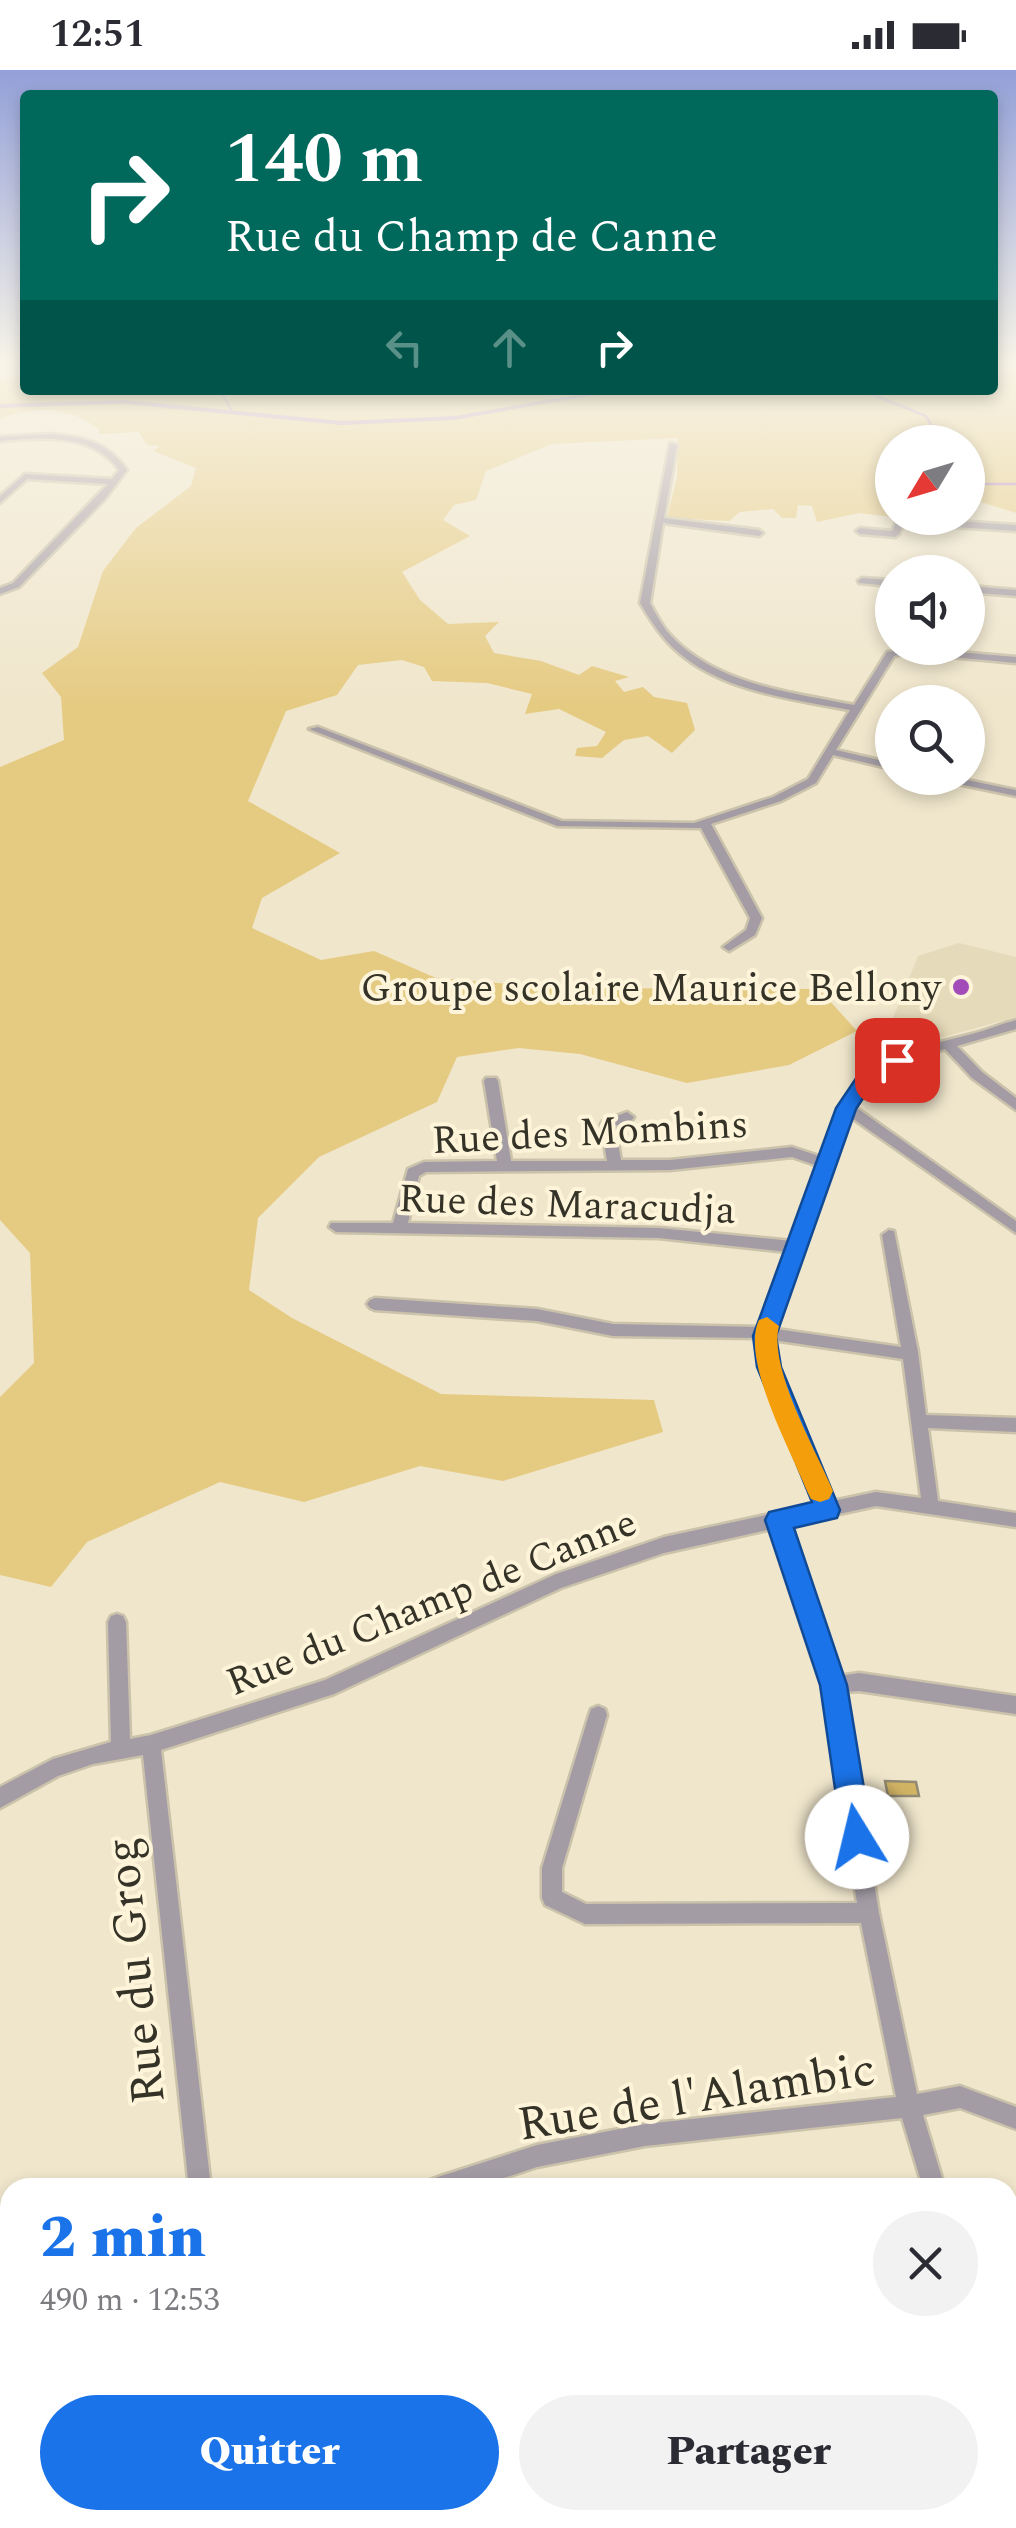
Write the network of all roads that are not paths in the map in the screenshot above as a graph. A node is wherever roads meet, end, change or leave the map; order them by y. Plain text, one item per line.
1 (22, 478) edge
2 (50, 478) edge
3 (118, 478) edge
4 (667, 478) edge
5 (115, 482) junction
6 (0, 501) edge
7 (660, 520) junction
8 (1016, 528) edge
9 (860, 531) dead end
10 (759, 532) dead end
11 (862, 581) dead end
12 (875, 582) edge
13 (985, 590) edge
14 (0, 592) edge
15 (1016, 593) edge
16 (1016, 660) edge
17 (854, 708) junction
18 (314, 728) dead end
19 (829, 751) junction
20 (875, 762) edge
21 (985, 787) edge
22 (1016, 793) edge
23 (705, 824) junction
24 (729, 947) dead end
25 (1015, 1026) edge
26 (946, 1043) junction
27 (491, 1081) dead end
28 (1016, 1106) edge
29 (846, 1108) junction
30 (627, 1117) dead end
31 (826, 1163) junction
32 (615, 1164) junction
33 (505, 1165) junction
34 (336, 1227) dead end
35 (1016, 1228) edge
36 (399, 1229) junction
37 (888, 1234) dead end
38 (796, 1248) junction
39 (375, 1304) dead end
40 (766, 1333) junction
41 (910, 1354) junction
42 (918, 1421) junction
43 (1016, 1425) edge
44 (930, 1506) junction
45 (828, 1510) junction
46 (778, 1520) junction
47 (1016, 1520) edge
48 (117, 1622) dead end
49 (834, 1685) junction
50 (1016, 1704) edge
51 (598, 1715) dead end
52 (151, 1744) junction
53 (121, 1750) junction
54 (0, 1798) edge
55 (869, 1913) junction
56 (909, 2106) junction
57 (1016, 2118) edge
58 (199, 2178) edge
59 (469, 2178) edge
60 (931, 2178) edge

1 - 6 street
2 - 5 street
3 - 5 street
4 - 7 street
5 - 14 street
7 - 10 street
7 - 17 street
8 - 9 street
11 - 12 street
13 - 15 street
16 - 17 street
17 - 19 street
18 - 23 street
19 - 20 street
19 - 23 street
21 - 22 street
23 - 24 street
25 - 26 street
26 - 28 street
26 - 29 street
27 - 33 street
29 - 31 street
29 - 35 street
30 - 32 street
31 - 32 street, Rue des Mombins
31 - 38 street
32 - 33 street, Rue des Mombins
33 - 36 street, Rue des Mombins
34 - 36 street, Rue des Maracudja
36 - 38 street, Rue des Maracudja
37 - 41 street
38 - 40 street
39 - 40 street
40 - 41 street
40 - 45 street
41 - 42 street
42 - 43 street
42 - 44 street
44 - 45 street, Rue du Champ de Canne
44 - 47 street, Rue du Champ de Canne
45 - 46 street, Rue du Champ de Canne
46 - 49 street
46 - 52 street, Rue du Champ de Canne
48 - 53 street
49 - 50 street
49 - 55 street
51 - 55 street
52 - 53 street, Rue du Champ de Canne
52 - 58 street, Rue du Grog
53 - 54 street, Rue du Champ de Canne
55 - 56 street
56 - 57 street, Rue de l'Alambic
56 - 59 street, Rue de l'Alambic
56 - 60 street

